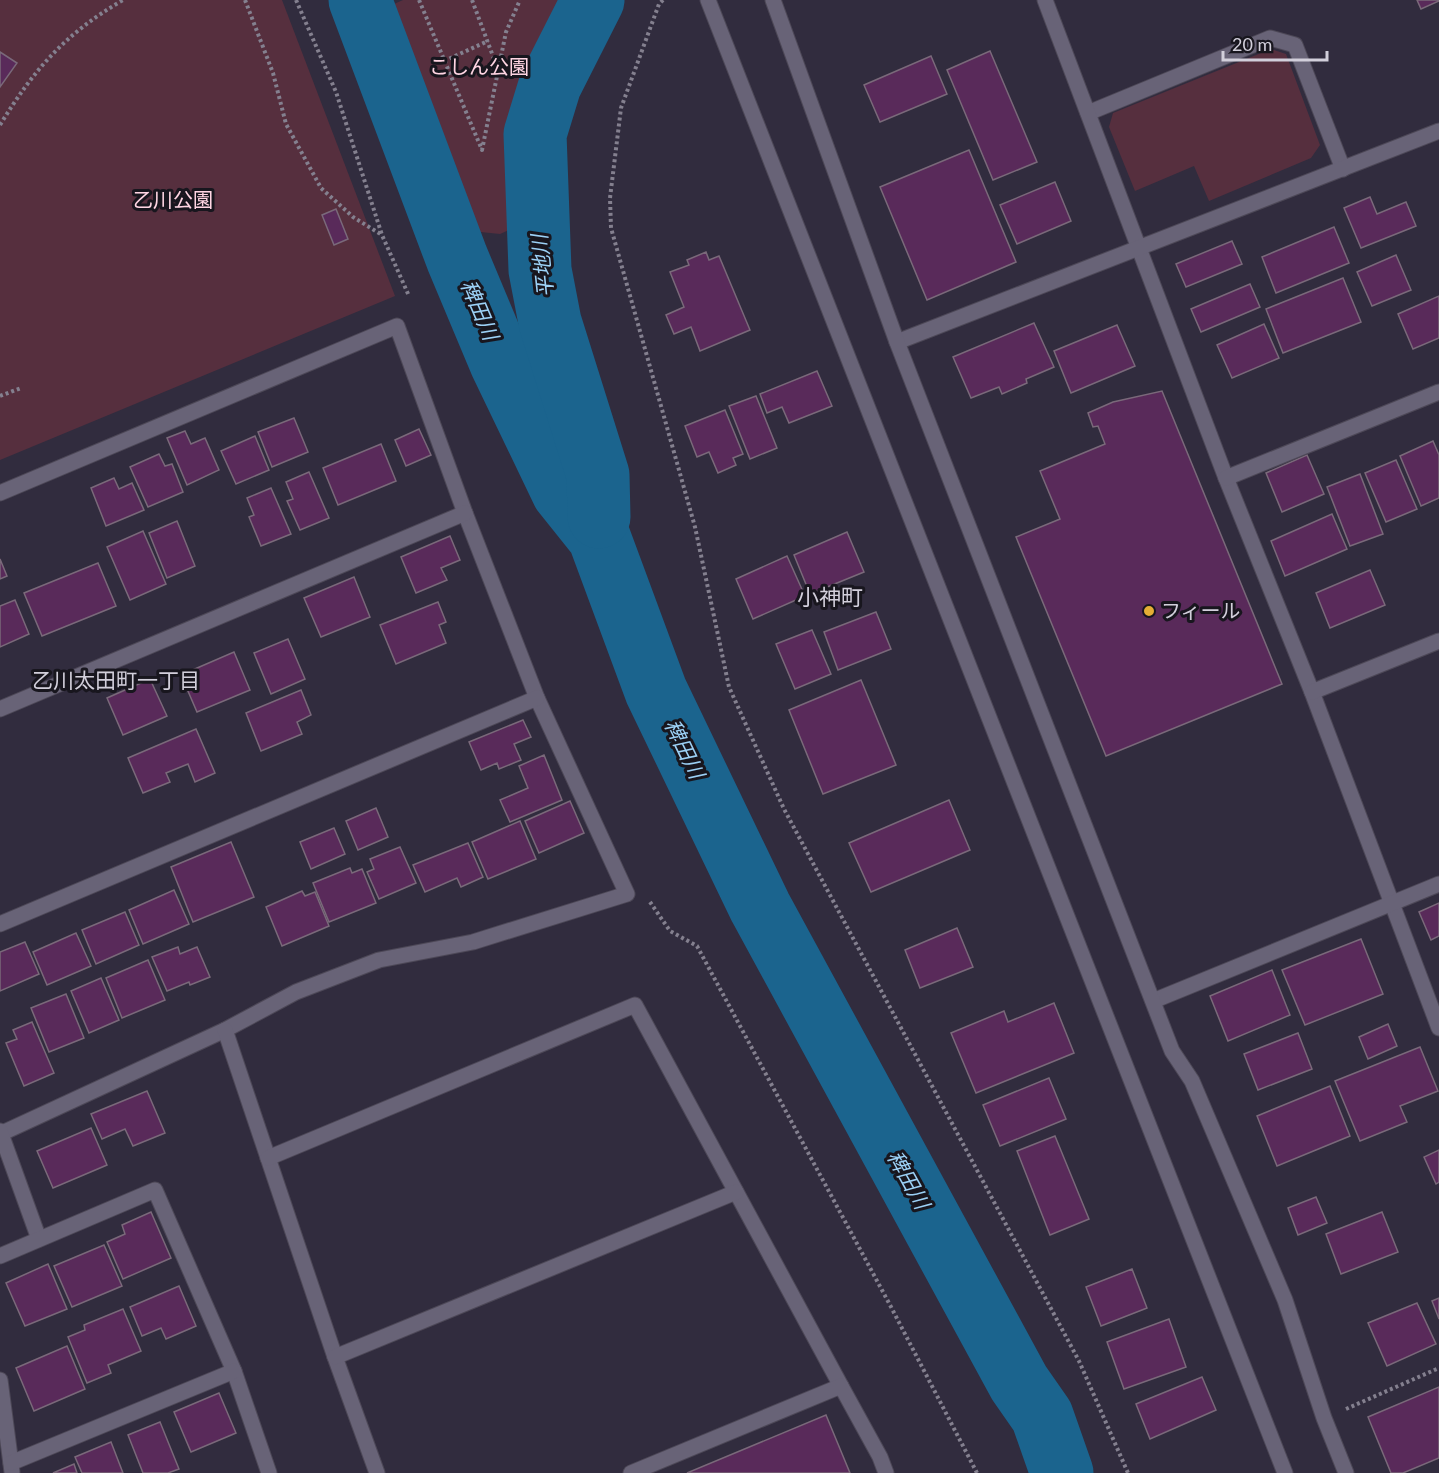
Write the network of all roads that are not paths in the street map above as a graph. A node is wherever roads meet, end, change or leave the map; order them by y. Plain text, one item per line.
1 (708, 0) edge
2 (773, 0) edge
3 (1045, 0) edge
4 (1088, 113) junction
5 (1439, 131) edge
6 (1344, 169) junction
7 (1138, 248) junction
8 (897, 342) junction
9 (1439, 392) edge
10 (1226, 478) junction
11 (0, 493) edge
12 (465, 513) junction
13 (1439, 641) edge
14 (1312, 692) junction
15 (537, 698) junction
16 (0, 709) edge
17 (1439, 884) edge
18 (1390, 904) junction
19 (0, 924) edge
20 (1153, 1001) junction
21 (1439, 1028) edge
22 (225, 1030) junction
23 (0, 1133) edge
24 (268, 1158) junction
25 (736, 1192) junction
26 (39, 1239) junction
27 (0, 1256) edge
28 (335, 1357) junction
29 (234, 1371) junction
30 (0, 1380) edge
31 (841, 1386) junction
32 (12, 1468) edge
33 (269, 1473) edge
34 (377, 1473) edge
35 (631, 1473) edge
36 (886, 1473) edge
37 (1285, 1473) edge
38 (1346, 1473) edge

1 - 37 street
2 - 8 street
3 - 4 street
4 - 6 street
4 - 7 street
5 - 6 street
6 - 7 street
7 - 8 street
7 - 10 street
8 - 20 street
9 - 10 street
10 - 14 street
11 - 12 street
12 - 15 street
12 - 16 street
13 - 14 street
14 - 18 street
15 - 19 street
15 - 22 street
17 - 18 street
18 - 20 street
18 - 21 street
20 - 38 street
22 - 23 street
22 - 24 street
23 - 26 street
24 - 25 street
24 - 28 street
25 - 28 street
25 - 31 street
26 - 27 street
26 - 29 street
28 - 34 street
29 - 32 street
29 - 33 street
30 - 32 street
31 - 35 street
31 - 36 street

